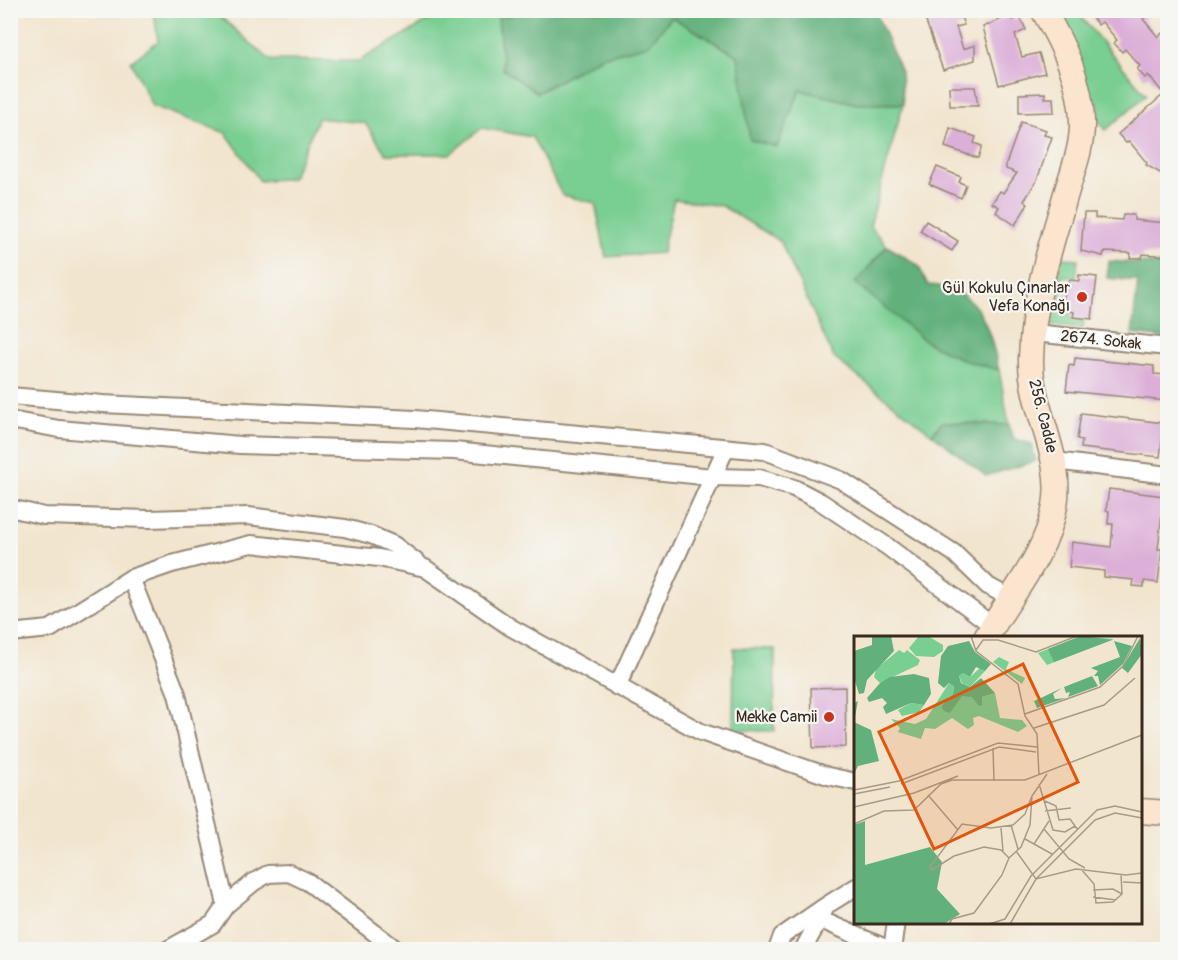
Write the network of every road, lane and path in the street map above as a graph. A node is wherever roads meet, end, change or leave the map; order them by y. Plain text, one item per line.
1 (1043, 10) edge
2 (1034, 333) junction
3 (1167, 347) edge
4 (10, 396) edge
5 (10, 420) edge
6 (726, 448) junction
7 (1055, 461) junction
8 (1167, 475) edge
9 (713, 477) junction
10 (10, 508) edge
11 (425, 568) junction
12 (131, 578) junction
13 (1011, 597) junction
14 (989, 632) edge
15 (10, 633) edge
16 (617, 687) junction
17 (854, 782) edge
18 (1142, 811) edge
19 (1167, 813) edge
20 (1142, 825) edge
21 (1167, 826) edge
22 (854, 888) edge
23 (226, 906) junction
24 (823, 912) junction
25 (896, 924) edge
26 (167, 950) edge
27 (397, 950) edge
28 (777, 950) edge
29 (803, 950) edge
30 (891, 950) edge

1 - 2 street, 256. Cadde
2 - 3 street, 2674. Sokak
2 - 7 street, 256. Cadde
4 - 6 street
5 - 9 street
6 - 9 street
6 - 13 street
7 - 8 street
7 - 13 street, 256. Cadde
9 - 14 street
9 - 16 street
10 - 11 street
11 - 12 street
11 - 16 street
12 - 15 street
12 - 23 street
13 - 14 street, 256. Cadde
16 - 17 street
18 - 19 street
20 - 21 street
22 - 24 street
23 - 26 street
23 - 27 street
24 - 28 street
24 - 29 street
24 - 30 street
25 - 30 street

